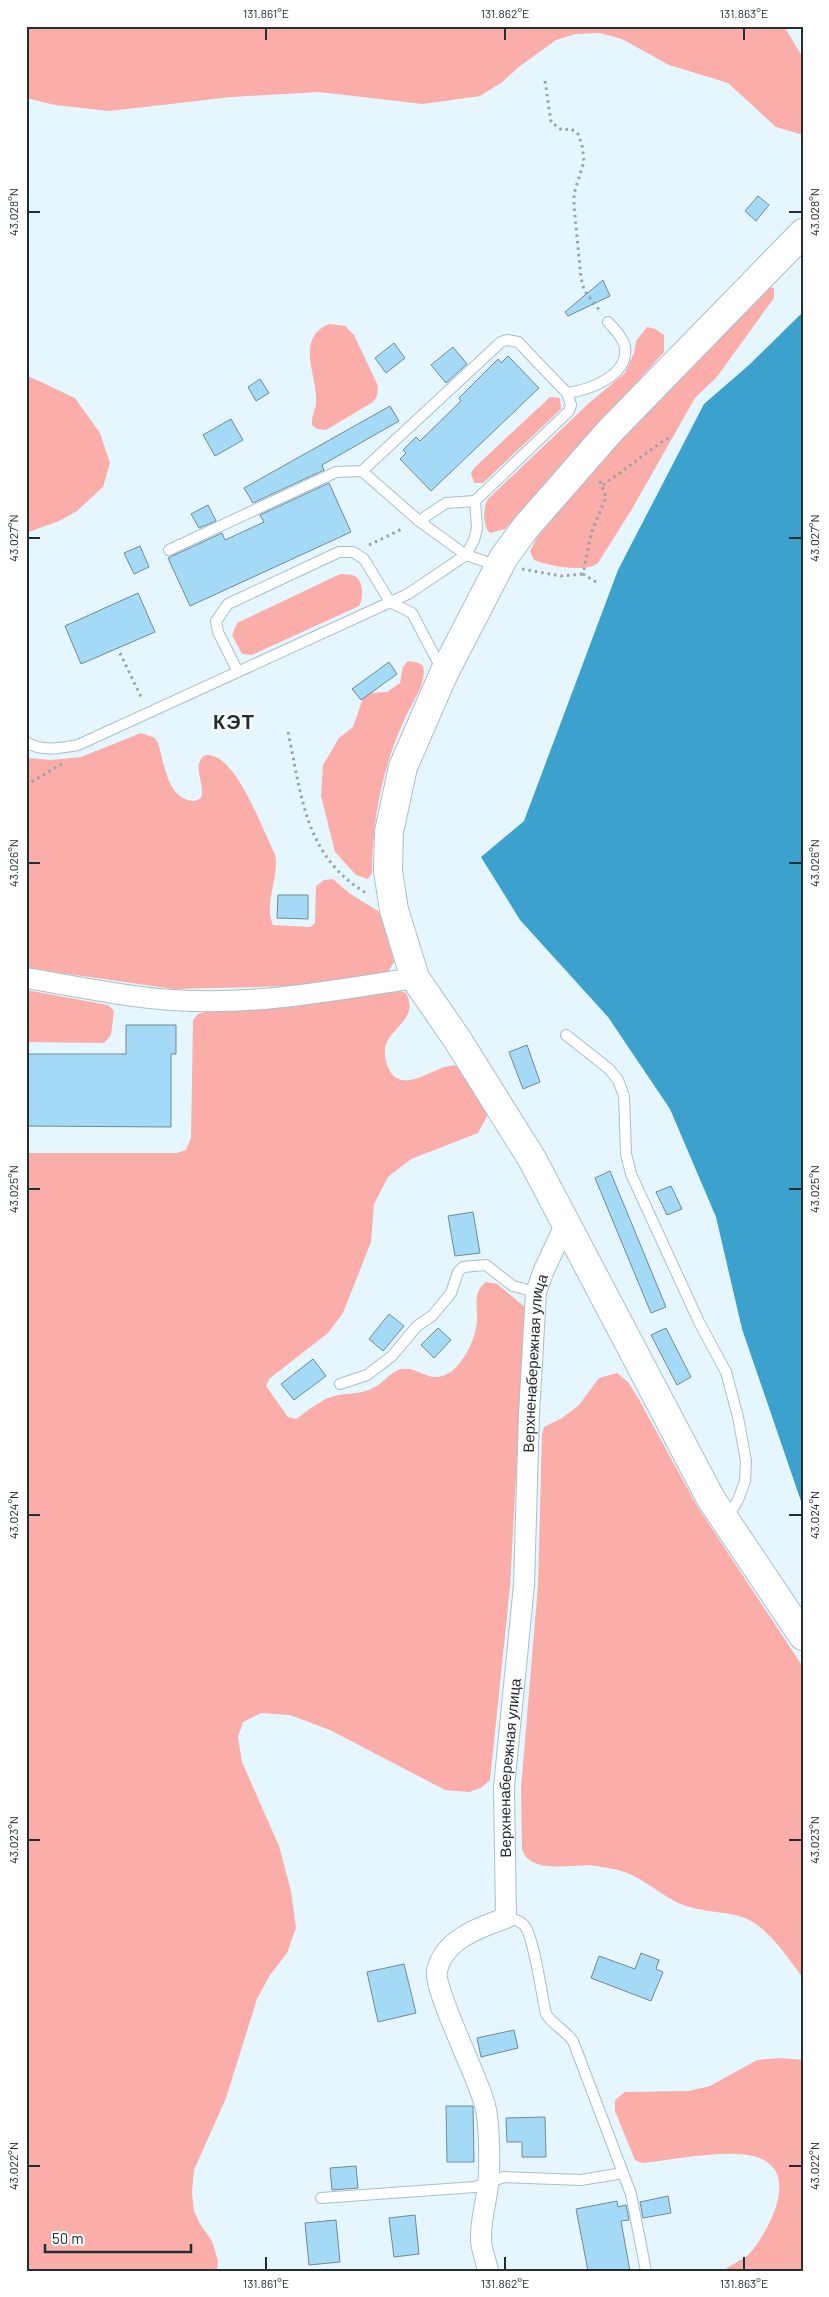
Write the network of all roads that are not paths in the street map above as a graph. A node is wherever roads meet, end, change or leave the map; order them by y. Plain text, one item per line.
1 (803, 233) edge
2 (608, 322) road end
3 (567, 393) junction
4 (362, 471) junction
5 (475, 501) junction
6 (419, 521) junction
7 (169, 550) dead end
8 (466, 555) junction
9 (499, 566) junction
10 (390, 602) junction
11 (238, 672) junction
12 (444, 673) junction
13 (26, 742) edge
14 (26, 978) edge
15 (415, 978) junction
16 (566, 1035) dead end
17 (566, 1222) junction
18 (536, 1292) junction
19 (340, 1384) dead end
20 (725, 1521) junction
21 (803, 1636) edge
22 (506, 1918) junction
23 (623, 2173) junction
24 (488, 2184) junction
25 (321, 2198) dead end
26 (488, 2271) edge
27 (646, 2271) edge

1 - 9 main road
2 - 3 lane
3 - 4 lane
3 - 5 lane
4 - 6 lane
4 - 7 lane
5 - 6 lane
5 - 8 lane
6 - 8 lane
8 - 9 lane
8 - 10 lane
9 - 12 main road
10 - 11 lane
10 - 11 lane
10 - 12 lane
11 - 13 lane
12 - 15 main road
14 - 15 street
15 - 17 main road
16 - 20 lane
17 - 18 street, Верхненабережная улица
17 - 20 main road
18 - 19 lane
18 - 22 street, Верхненабережная улица
20 - 21 main road
22 - 23 lane
22 - 24 street
23 - 24 lane
23 - 27 lane
24 - 25 lane
24 - 26 street

